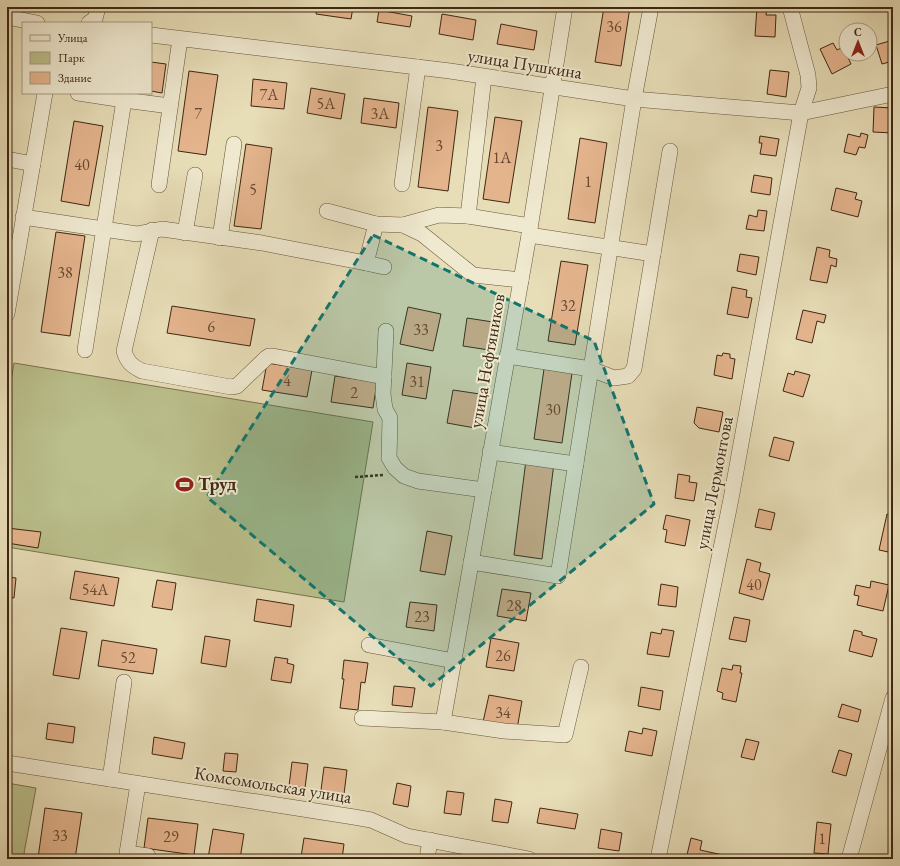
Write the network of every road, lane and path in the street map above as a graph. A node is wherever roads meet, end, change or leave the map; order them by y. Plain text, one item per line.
1 (98, 7) edge
2 (565, 7) edge
3 (651, 7) edge
4 (790, 7) edge
5 (7, 17) edge
6 (32, 22) edge
7 (90, 22) edge
8 (152, 35) edge
9 (180, 38) junction
10 (418, 67) junction
11 (484, 77) junction
12 (551, 87) junction
13 (45, 94) edge
14 (85, 94) edge
15 (893, 94) edge
16 (634, 99) junction
17 (124, 100) junction
18 (170, 106) junction
19 (801, 113) junction
20 (234, 144) dead end
21 (670, 151) dead end
22 (7, 159) edge
23 (33, 164) junction
24 (195, 175) dead end
25 (402, 184) dead end
26 (159, 185) dead end
27 (327, 211) dead end
28 (468, 216) junction
29 (23, 217) junction
30 (376, 224) junction
31 (403, 225) junction
32 (104, 229) junction
33 (152, 230) junction
34 (529, 230) junction
35 (185, 233) junction
36 (220, 238) junction
37 (12, 248) edge
38 (610, 248) junction
39 (653, 254) junction
40 (366, 263) junction
41 (384, 267) dead end
42 (521, 280) junction
43 (7, 314) edge
44 (386, 331) dead end
45 (85, 350) dead end
46 (507, 356) junction
47 (591, 369) junction
48 (384, 377) junction
49 (490, 452) junction
50 (576, 464) junction
51 (404, 476) junction
52 (355, 477) dead end
53 (484, 490) junction
54 (471, 562) junction
55 (369, 645) dead end
56 (454, 661) junction
57 (581, 668) dead end
58 (124, 682) dead end
59 (893, 698) edge
60 (362, 718) dead end
61 (443, 722) junction
62 (7, 763) edge
63 (110, 779) junction
64 (138, 784) junction
65 (430, 840) junction
66 (148, 856) dead end
67 (428, 859) edge
68 (529, 859) edge
69 (658, 859) edge
70 (849, 859) edge

1 - 7 street
2 - 12 street, улица Нефтяников
3 - 16 street
4 - 19 street, улица Лермонтова
5 - 6 street
8 - 9 street, улица Пушкина
9 - 10 street, улица Пушкина
9 - 18 street
10 - 11 street, улица Пушкина
10 - 25 street
11 - 12 street, улица Пушкина
11 - 28 street
12 - 16 street, улица Пушкина
12 - 34 street, улица Нефтяников
13 - 23 street
14 - 17 street
15 - 19 street, улица Пушкина
16 - 19 street, улица Пушкина
16 - 38 street
17 - 18 street
17 - 32 street
18 - 26 street
19 - 69 street, улица Лермонтова
20 - 36 street
21 - 39 street
22 - 23 street
23 - 29 street
24 - 35 street
27 - 30 street
28 - 31 street
28 - 34 street
29 - 32 street
29 - 37 street
30 - 31 street
30 - 40 street
31 - 42 street
32 - 33 street
32 - 45 street
33 - 35 street
33 - 48 street
34 - 38 street
34 - 42 street, улица Нефтяников
35 - 36 street
36 - 40 street
37 - 43 street
38 - 39 street
38 - 47 street
39 - 47 street
40 - 41 street
42 - 46 street, улица Нефтяников
44 - 48 street
46 - 47 street
46 - 49 street, улица Нефтяников
47 - 50 street
48 - 51 street
49 - 50 street
49 - 53 street, улица Нефтяников
50 - 54 street
51 - 52 path
51 - 53 street
53 - 54 street, улица Нефтяников
54 - 56 street, улица Нефтяников
55 - 56 street
56 - 61 street, улица Нефтяников
57 - 61 street
58 - 63 street
59 - 70 street
60 - 61 street
62 - 63 street, Комсомольская улица
63 - 64 street, Комсомольская улица
64 - 65 street, Комсомольская улица
64 - 66 street
65 - 67 street
65 - 68 street, Комсомольская улица

